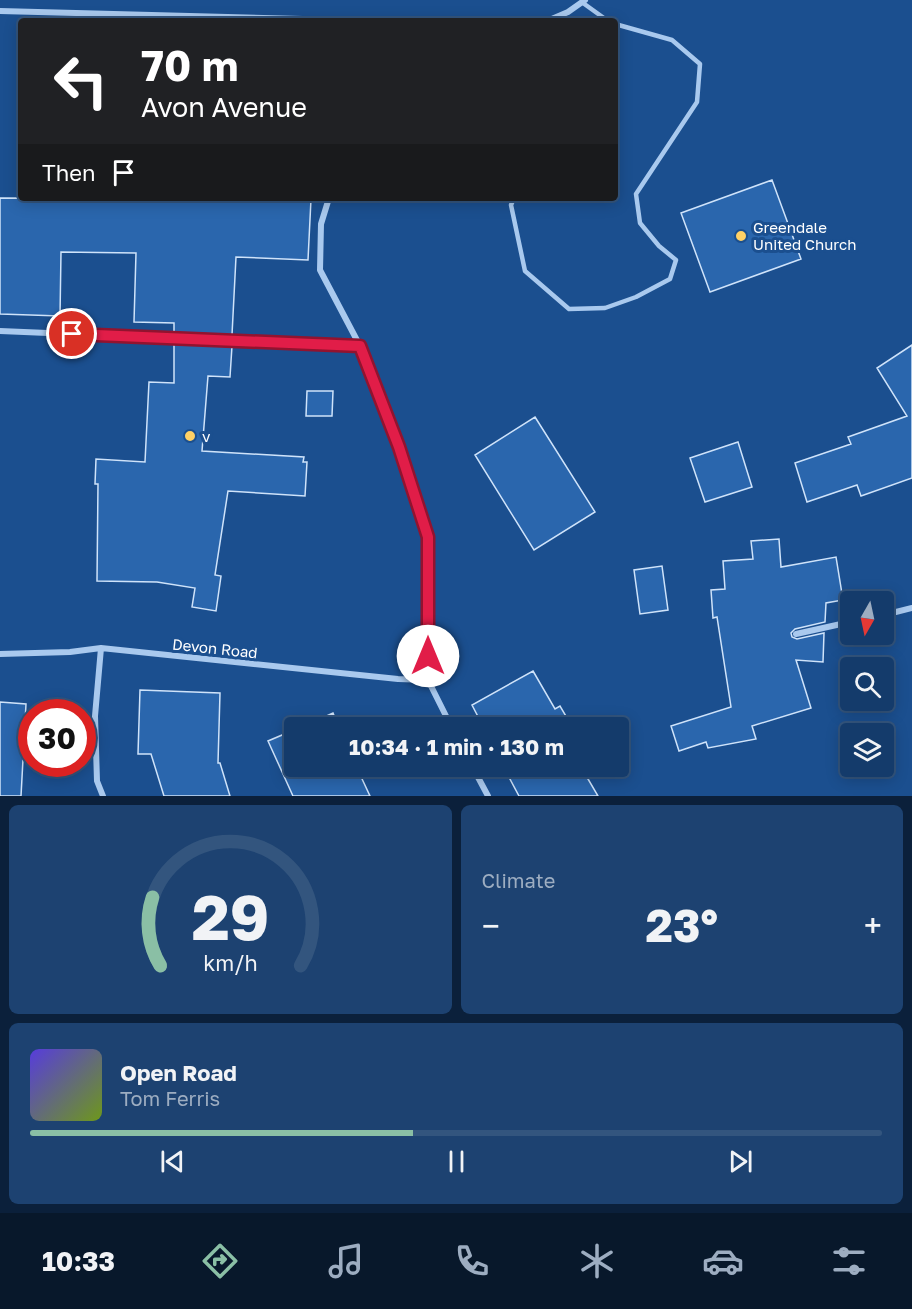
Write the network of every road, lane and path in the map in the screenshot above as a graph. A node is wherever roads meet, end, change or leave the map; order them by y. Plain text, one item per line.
1 (584, 2) edge
2 (0, 11) edge
3 (266, 18) edge
4 (554, 18) edge
5 (604, 18) edge
6 (618, 25) edge
7 (328, 201) edge
8 (512, 201) edge
9 (0, 331) edge
10 (360, 346) junction
11 (912, 608) edge
12 (894, 612) edge
13 (840, 624) edge
14 (796, 634) dead end
15 (101, 648) junction
16 (0, 654) edge
17 (428, 680) junction
18 (446, 717) edge
19 (478, 777) edge
20 (103, 796) edge
21 (488, 796) edge

1 - 4 street
1 - 5 lane
2 - 3 street
6 - 8 lane
7 - 10 street
9 - 10 street
10 - 17 street
11 - 12 street
13 - 14 street
15 - 16 street, Devon Road
15 - 17 street, Devon Road
15 - 20 street
17 - 18 street
19 - 21 street

